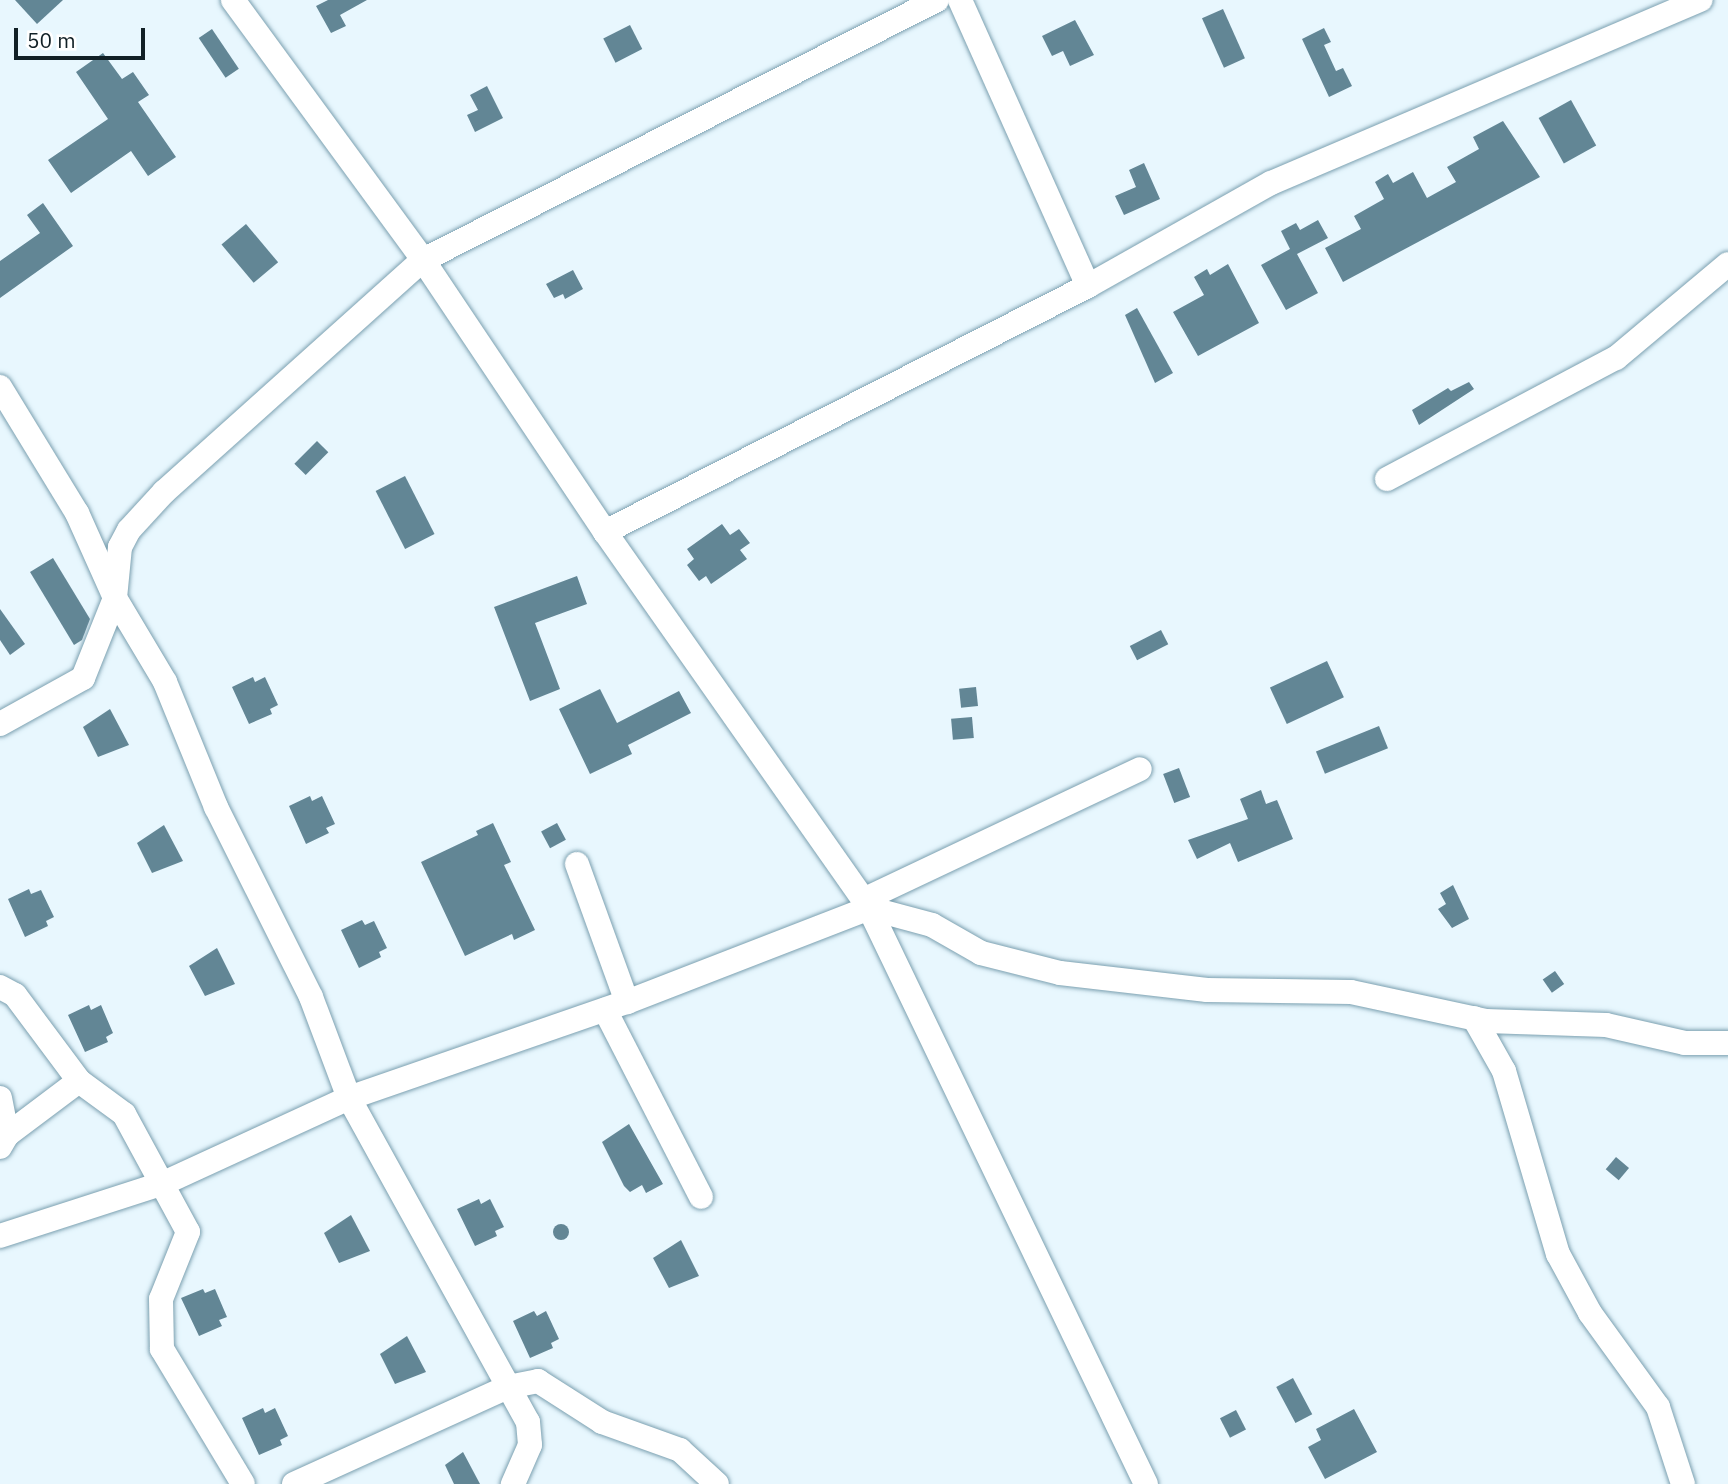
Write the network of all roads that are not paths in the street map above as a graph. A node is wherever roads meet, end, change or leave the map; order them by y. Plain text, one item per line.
1 (233, 0) edge
2 (937, 0) edge
3 (960, 0) edge
4 (1701, 0) edge
5 (423, 260) junction
6 (1728, 264) edge
7 (1088, 286) junction
8 (0, 387) edge
9 (1387, 479) dead end
10 (605, 533) junction
11 (115, 598) junction
12 (31, 708) junction
13 (0, 713) edge
14 (0, 724) edge
15 (1140, 769) dead end
16 (577, 864) dead end
17 (866, 904) junction
18 (0, 986) edge
19 (616, 1006) junction
20 (1474, 1018) junction
21 (1728, 1043) edge
22 (79, 1081) junction
23 (0, 1098) edge
24 (349, 1098) junction
25 (4, 1141) edge
26 (164, 1183) junction
27 (701, 1197) dead end
28 (0, 1236) edge
29 (508, 1387) junction
30 (231, 1478) edge
31 (294, 1484) edge
32 (513, 1484) edge
33 (718, 1484) edge
34 (1146, 1484) edge
35 (1683, 1484) edge

1 - 5 street
2 - 5 street
3 - 7 street
4 - 7 street
5 - 10 street
5 - 11 street
6 - 9 street
7 - 10 street
8 - 11 street
10 - 17 street
11 - 12 street
11 - 24 street
12 - 13 street
12 - 14 street
15 - 17 street
16 - 19 street
17 - 19 street
17 - 20 street
17 - 34 street
18 - 22 street
19 - 24 street
19 - 27 street
20 - 21 street
20 - 35 street
22 - 25 street
22 - 26 street
23 - 25 street
24 - 26 street
24 - 29 street
26 - 28 street
26 - 30 street
29 - 31 street
29 - 32 street
29 - 33 street

